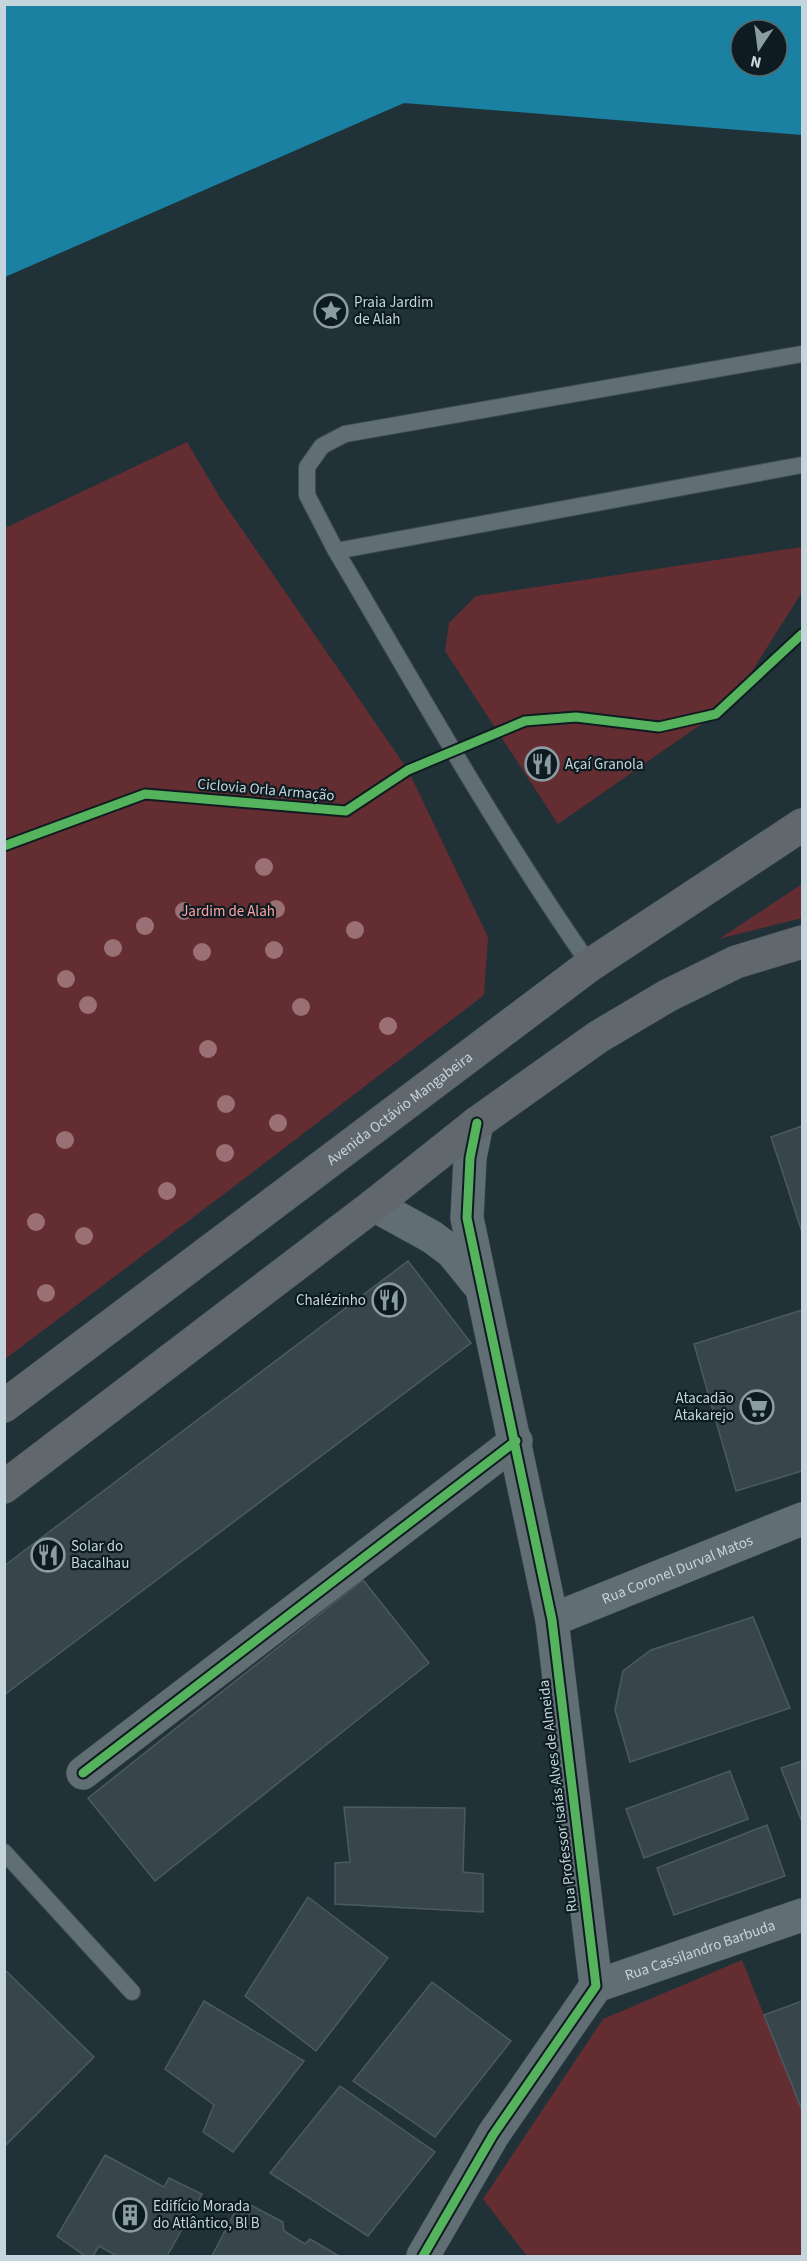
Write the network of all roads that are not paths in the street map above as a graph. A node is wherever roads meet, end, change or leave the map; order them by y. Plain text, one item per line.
1 (802, 354) edge
2 (802, 465) edge
3 (336, 551) junction
4 (802, 825) edge
5 (802, 942) edge
6 (590, 965) junction
7 (477, 1123) junction
8 (374, 1205) junction
9 (481, 1288) junction
10 (4, 1406) edge
11 (516, 1441) junction
12 (4, 1487) edge
13 (802, 1520) edge
14 (552, 1620) junction
15 (82, 1773) dead end
16 (4, 1852) edge
17 (802, 1915) edge
18 (596, 1986) junction
19 (132, 1992) dead end
20 (423, 2256) edge

1 - 3 lane
2 - 3 lane
3 - 6 lane
4 - 6 main road, Avenida Octávio Mangabeira
5 - 7 main road
6 - 10 main road, Avenida Octávio Mangabeira
7 - 8 main road
7 - 9 street, Rua Professor Isaías Alves de Almeida
8 - 9 street
8 - 12 main road
9 - 11 street, Rua Professor Isaías Alves de Almeida
11 - 14 street, Rua Professor Isaías Alves de Almeida
11 - 15 street
13 - 14 street, Rua Coronel Durval Matos
14 - 18 street, Rua Professor Isaías Alves de Almeida
16 - 19 lane
17 - 18 street, Rua Cassilandro Barbuda
18 - 20 street

